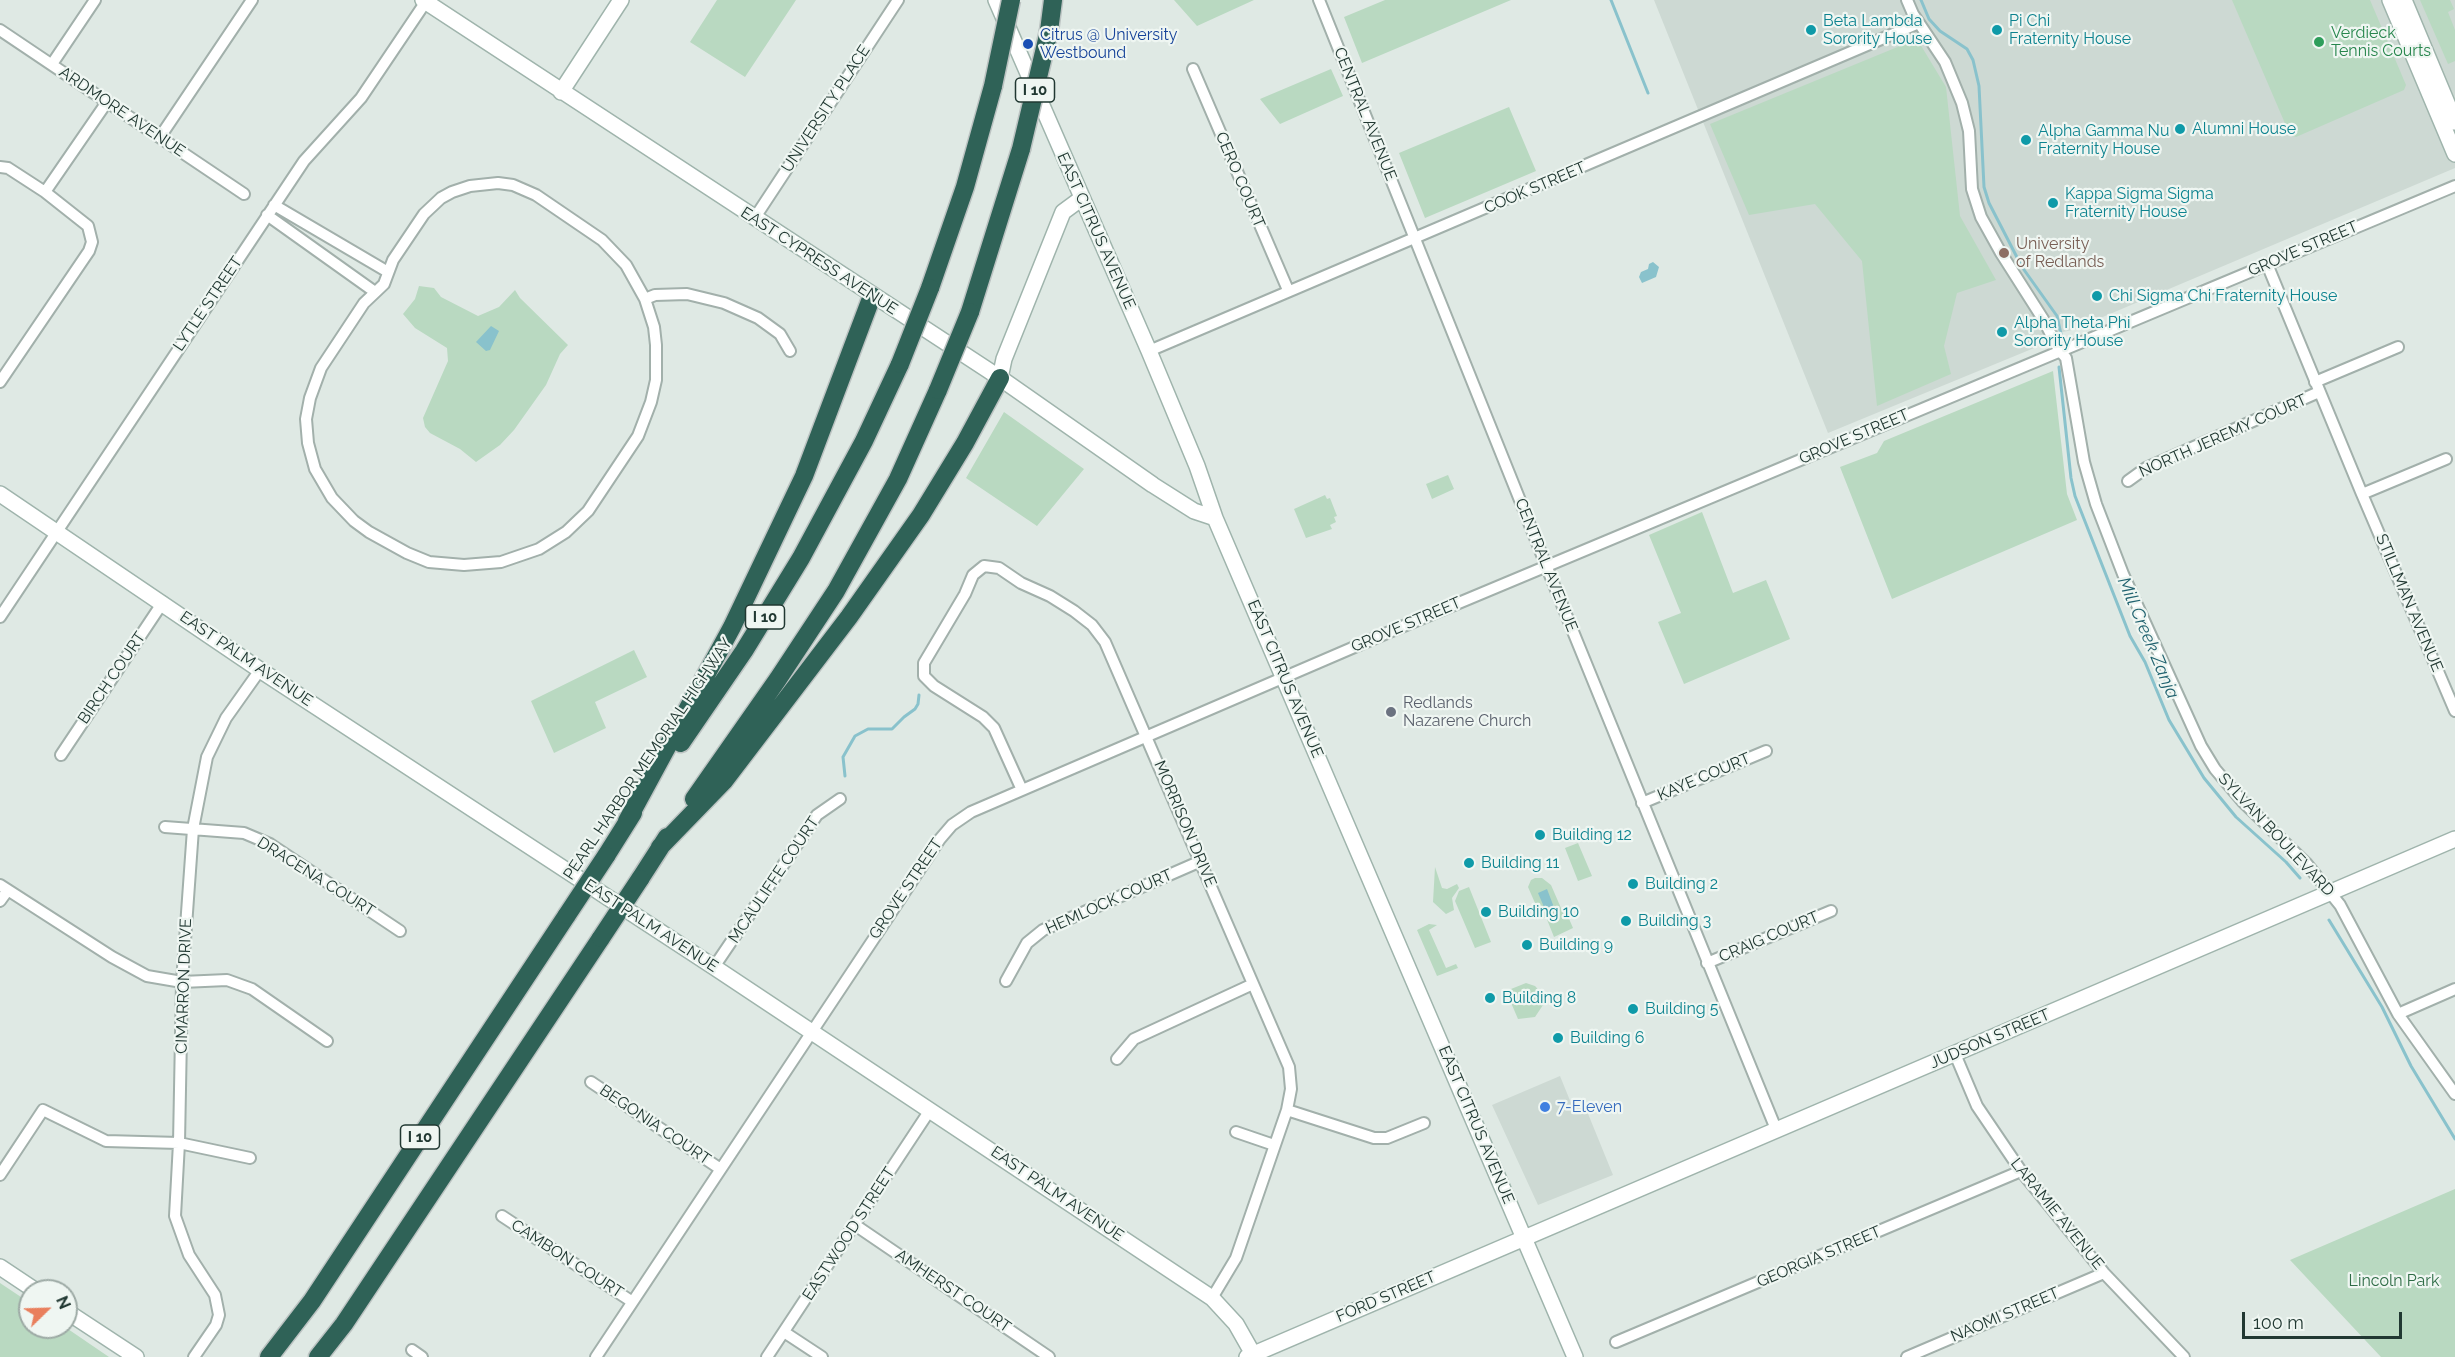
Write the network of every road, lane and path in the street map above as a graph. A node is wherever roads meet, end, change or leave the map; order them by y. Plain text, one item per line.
1 (95, 0) edge
2 (252, 0) edge
3 (621, 0) edge
4 (898, 0) edge
5 (996, 0) edge
6 (1011, 0) edge
7 (1053, 0) edge
8 (1319, 0) edge
9 (1906, 0) edge
10 (2390, 0) edge
11 (2404, 0) edge
12 (426, 1) edge
13 (1919, 23) junction
14 (0, 30) edge
15 (52, 64) junction
16 (1193, 69) dead end
17 (561, 92) junction
18 (106, 102) junction
19 (2455, 122) edge
20 (160, 137) junction
21 (2455, 154) edge
22 (0, 167) edge
23 (2455, 186) edge
24 (45, 192) junction
25 (244, 194) dead end
26 (1082, 198) junction
27 (274, 205) junction
28 (267, 215) junction
29 (754, 219) junction
30 (1415, 238) junction
31 (2267, 264) junction
32 (388, 272) junction
33 (1288, 290) junction
34 (375, 292) junction
35 (872, 296) junction
36 (645, 299) junction
37 (2398, 347) dead end
38 (2059, 350) junction
39 (790, 351) dead end
40 (1149, 351) junction
41 (1000, 378) junction
42 (0, 382) edge
43 (2317, 387) junction
44 (2446, 459) dead end
45 (2128, 481) dead end
46 (0, 494) edge
47 (2362, 494) junction
48 (1215, 518) junction
49 (56, 531) junction
50 (1547, 566) junction
51 (163, 602) junction
52 (0, 617) edge
53 (260, 670) junction
54 (1284, 677) junction
55 (2455, 711) edge
56 (1147, 735) junction
57 (1766, 751) dead end
58 (61, 755) dead end
59 (1022, 789) junction
60 (840, 799) dead end
61 (1642, 802) junction
62 (627, 822) junction
63 (165, 827) dead end
64 (193, 829) junction
65 (2455, 839) edge
66 (660, 847) junction
67 (1201, 861) junction
68 (4, 887) edge
69 (2330, 892) junction
70 (0, 901) edge
71 (1831, 911) dead end
72 (400, 931) dead end
73 (1707, 963) junction
74 (714, 967) junction
75 (1006, 981) dead end
76 (182, 982) junction
77 (1253, 984) junction
78 (2455, 990) edge
79 (2398, 1014) junction
80 (810, 1031) junction
81 (327, 1041) dead end
82 (1954, 1054) junction
83 (1117, 1059) dead end
84 (591, 1082) dead end
85 (2455, 1094) edge
86 (930, 1110) junction
87 (1287, 1110) junction
88 (1424, 1122) dead end
89 (1776, 1129) junction
90 (1236, 1132) dead end
91 (179, 1143) junction
92 (1274, 1145) junction
93 (250, 1158) dead end
94 (720, 1168) junction
95 (2021, 1171) junction
96 (0, 1175) edge
97 (502, 1216) dead end
98 (855, 1225) junction
99 (1524, 1236) junction
100 (0, 1267) edge
101 (2104, 1273) junction
102 (18, 1279) edge
103 (1212, 1298) junction
104 (631, 1301) junction
105 (78, 1319) edge
106 (784, 1332) junction
107 (1616, 1342) dead end
108 (412, 1350) dead end
109 (598, 1356) edge
110 (1252, 1356) edge
111 (135, 1357) edge
112 (194, 1357) edge
113 (269, 1357) edge
114 (318, 1357) edge
115 (422, 1357) edge
116 (767, 1357) edge
117 (822, 1357) edge
118 (1049, 1357) edge
119 (1575, 1357) edge
120 (1907, 1357) edge
121 (2184, 1357) edge

1 - 15 street
2 - 20 street
3 - 17 main road
4 - 29 street, UNIVERSITY PLACE
5 - 26 main road, EAST CITRUS AVENUE
6 - 62 highway, PEARL HARBOR MEMORIAL HIGHWAY / I 10, bridge
7 - 66 highway, I 10, bridge
8 - 30 street, CENTRAL AVENUE
9 - 13 street, SYLVAN BOULEVARD
10 - 21 main road
11 - 19 main road
12 - 17 main road, EAST CYPRESS AVENUE
12 - 27 street, LYTLE STREET
13 - 30 street, COOK STREET
13 - 38 street, SYLVAN BOULEVARD
14 - 15 street, ARDMORE AVENUE
15 - 18 street, ARDMORE AVENUE
16 - 33 street, CERO COURT
17 - 29 main road, EAST CYPRESS AVENUE
18 - 20 street, ARDMORE AVENUE
18 - 24 street
20 - 25 street, ARDMORE AVENUE
22 - 24 street
23 - 31 street, GROVE STREET
24 - 42 street
26 - 40 main road, EAST CITRUS AVENUE
26 - 41 main road
27 - 28 street, LYTLE STREET
27 - 32 street
28 - 34 street
28 - 49 street, LYTLE STREET
29 - 35 main road, EAST CYPRESS AVENUE
30 - 33 street, COOK STREET
30 - 50 street, CENTRAL AVENUE
31 - 38 street, GROVE STREET
31 - 43 street, STILLMAN AVENUE
32 - 34 street
32 - 36 street
33 - 40 street, COOK STREET
34 - 36 street
35 - 41 main road, EAST CYPRESS AVENUE
35 - 62 highway
36 - 39 street
37 - 43 street
38 - 50 street, GROVE STREET
38 - 69 street, SYLVAN BOULEVARD
40 - 48 main road, EAST CITRUS AVENUE
41 - 48 main road, EAST CYPRESS AVENUE
41 - 66 highway
43 - 45 street, NORTH JEREMY COURT
43 - 47 street, STILLMAN AVENUE
44 - 47 street
46 - 49 main road, EAST PALM AVENUE
47 - 55 street, STILLMAN AVENUE
48 - 54 main road, EAST CITRUS AVENUE
49 - 51 main road, EAST PALM AVENUE
49 - 52 street, LYTLE STREET
50 - 54 street, GROVE STREET
50 - 61 street, CENTRAL AVENUE
51 - 53 main road, EAST PALM AVENUE
51 - 58 street, BIRCH COURT
53 - 64 street, CIMARRON DRIVE
53 - 74 main road, EAST PALM AVENUE
54 - 56 street, GROVE STREET
54 - 99 main road, EAST CITRUS AVENUE
56 - 59 street, GROVE STREET
56 - 59 street, MORRISON DRIVE
56 - 67 street, MORRISON DRIVE
57 - 61 street, KAYE COURT
59 - 80 street, GROVE STREET
60 - 74 street, MCAULIFFE COURT
61 - 73 street, CENTRAL AVENUE
62 - 113 highway, PEARL HARBOR MEMORIAL HIGHWAY / I 10, bridge
63 - 64 street
64 - 72 street, DRACENA COURT
64 - 76 street, CIMARRON DRIVE
65 - 69 main road, JUDSON STREET
66 - 114 highway, I 10, bridge
67 - 75 street, HEMLOCK COURT
67 - 77 street, MORRISON DRIVE
68 - 70 street
68 - 76 street
69 - 79 street, SYLVAN BOULEVARD
69 - 82 main road, JUDSON STREET
71 - 73 street, CRAIG COURT
73 - 89 street, CENTRAL AVENUE
74 - 80 main road, EAST PALM AVENUE
76 - 81 street
76 - 91 street, CIMARRON DRIVE
77 - 83 street
77 - 87 street, MORRISON DRIVE
78 - 79 street
79 - 85 street, SYLVAN BOULEVARD
80 - 86 main road, EAST PALM AVENUE
80 - 94 street, GROVE STREET
82 - 89 main road, JUDSON STREET
82 - 95 street, LARAMIE AVENUE
84 - 94 street, BEGONIA COURT
86 - 98 street, EASTWOOD STREET
86 - 103 main road, EAST PALM AVENUE
87 - 88 street
87 - 92 street, MORRISON DRIVE
89 - 99 main road, JUDSON STREET
90 - 92 street
91 - 93 street
91 - 96 street
91 - 112 street, CIMARRON DRIVE
92 - 103 street, MORRISON DRIVE
94 - 104 street, GROVE STREET
95 - 101 street, LARAMIE AVENUE
95 - 107 street, GEORGIA STREET
97 - 104 street, CAMBON COURT
98 - 106 street, EASTWOOD STREET
98 - 118 street, AMHERST COURT
99 - 110 main road, FORD STREET
99 - 119 main road, EAST CITRUS AVENUE
100 - 102 main road
101 - 120 street, NAOMI STREET
101 - 121 street, LARAMIE AVENUE
103 - 110 main road, EAST PALM AVENUE
104 - 109 street, GROVE STREET
105 - 111 main road
106 - 116 street, EASTWOOD STREET
106 - 117 street
108 - 115 street

